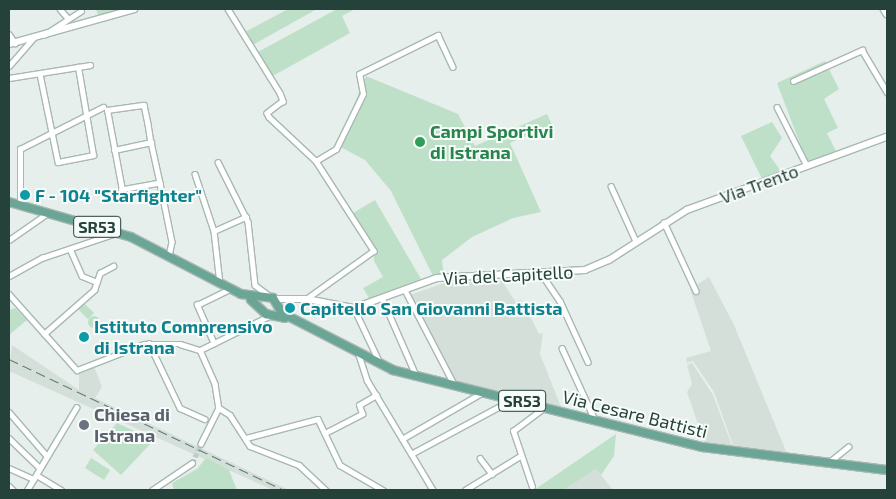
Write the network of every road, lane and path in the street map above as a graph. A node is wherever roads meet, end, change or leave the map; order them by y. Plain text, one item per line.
1 (60, 9) edge
2 (134, 9) edge
3 (228, 9) edge
4 (884, 9) edge
5 (81, 11) dead end
6 (887, 14) edge
7 (67, 18) junction
8 (9, 34) edge
9 (44, 35) junction
10 (34, 38) junction
11 (12, 44) edge
12 (90, 65) dead end
13 (9, 66) edge
14 (78, 67) junction
15 (453, 67) dead end
16 (40, 74) junction
17 (9, 78) edge
18 (793, 80) dead end
19 (887, 92) edge
20 (103, 106) dead end
21 (777, 107) dead end
22 (85, 117) junction
23 (52, 133) junction
24 (887, 137) edge
25 (151, 142) junction
26 (114, 150) junction
27 (316, 161) junction
28 (218, 162) dead end
29 (807, 166) junction
30 (195, 174) dead end
31 (160, 183) junction
32 (611, 186) dead end
33 (20, 192) junction
34 (9, 202) edge
35 (20, 206) junction
36 (45, 214) junction
37 (246, 217) junction
38 (664, 222) junction
39 (214, 231) junction
40 (116, 232) junction
41 (9, 240) edge
42 (636, 242) junction
43 (71, 251) junction
44 (168, 256) junction
45 (600, 265) joint
46 (114, 266) dead end
47 (541, 273) junction
48 (9, 276) edge
49 (97, 282) junction
50 (220, 284) junction
51 (230, 288) junction
52 (405, 290) junction
53 (696, 291) dead end
54 (9, 294) edge
55 (241, 294) junction
56 (269, 298) junction
57 (305, 299) junction
58 (383, 300) junction
59 (278, 307) junction
60 (262, 308) junction
61 (354, 308) junction
62 (272, 314) junction
63 (258, 322) junction
64 (309, 329) junction
65 (44, 334) junction
66 (149, 343) junction
67 (214, 344) junction
68 (562, 348) dead end
69 (200, 350) junction
70 (359, 355) junction
71 (588, 362) dead end
72 (380, 366) junction
73 (416, 375) junction
74 (454, 384) junction
75 (483, 392) junction
76 (376, 395) junction
77 (508, 398) junction
78 (76, 408) dead end
79 (219, 408) junction
80 (542, 410) junction
81 (9, 412) edge
82 (205, 419) dead end
83 (596, 420) junction
84 (325, 433) junction
85 (9, 438) edge
86 (246, 438) junction
87 (402, 439) junction
88 (201, 444) tunnel mouth
89 (848, 447) dead end
90 (411, 454) junction
91 (47, 456) junction
92 (520, 456) junction
93 (480, 458) dead end
94 (192, 463) tunnel mouth
95 (828, 465) junction
96 (9, 468) edge
97 (40, 468) junction
98 (887, 470) edge
99 (492, 474) junction
100 (36, 478) junction
101 (9, 486) edge
102 (532, 487) dead end
103 (13, 490) edge
104 (27, 490) edge
105 (61, 490) edge
106 (152, 490) edge
107 (326, 490) edge
108 (383, 490) edge
109 (433, 490) edge
110 (465, 490) edge

1 - 7 street
2 - 9 main road
3 - 27 street
4 - 6 street
5 - 7 street
7 - 9 street
8 - 11 street
9 - 10 main road
10 - 11 main road
10 - 13 street
12 - 14 street
14 - 16 street
14 - 22 street
15 - 27 street
16 - 17 street
16 - 23 street
18 - 19 street
20 - 22 street
21 - 29 street
22 - 23 street
22 - 23 street
23 - 33 street
24 - 29 street, Via Trento
25 - 26 street
25 - 26 street
25 - 31 street
26 - 31 street
27 - 57 street
28 - 37 street
29 - 38 street, Via Trento
30 - 39 street
31 - 44 street
32 - 42 street
33 - 34 street
33 - 35 street
34 - 35 main road, Via Cesare Battisti / SR53
35 - 36 main road, Via Cesare Battisti / SR53
36 - 40 main road, Via Cesare Battisti / SR53
36 - 41 street
37 - 39 street
37 - 56 street
38 - 42 street, Via Trento
38 - 53 street
39 - 50 street
40 - 43 street
40 - 44 main road, Via Cesare Battisti / SR53
42 - 45 street, Via Trento
43 - 48 street
43 - 49 street
44 - 50 main road, Via Cesare Battisti / SR53
45 - 47 street, Via del Capitello
46 - 49 street
47 - 52 street, Via del Capitello
47 - 71 street
49 - 65 street
50 - 51 main road, Via Cesare Battisti / SR53
51 - 55 main road, Via Cesare Battisti / SR53
51 - 67 street
52 - 58 street, Via del Capitello
52 - 74 street
54 - 65 street
55 - 56 main road, Via Cesare Battisti
55 - 60 main road, Via Cesare Battisti
56 - 57 street, Via del Capitello
56 - 59 main road, Via Cesare Battisti
56 - 60 main road
57 - 59 street, Via del Capitello
57 - 61 street, Via del Capitello
58 - 61 street, Via del Capitello
58 - 73 street
59 - 62 main road
59 - 64 main road, Via Cesare Battisti
60 - 62 main road, Via Cesare Battisti
60 - 63 street
61 - 72 street
62 - 63 street
62 - 64 main road, Via Cesare Battisti
63 - 67 street
64 - 70 main road, Via Cesare Battisti / SR53
65 - 66 street
66 - 69 street
66 - 82 street
67 - 69 street
68 - 83 street
69 - 79 street
70 - 72 main road, Via Cesare Battisti / SR53
70 - 76 street
72 - 73 main road, Via Cesare Battisti / SR53
73 - 74 main road, Via Cesare Battisti / SR53
74 - 75 main road, Via Cesare Battisti / SR53
75 - 77 main road, Via Cesare Battisti / SR53
75 - 87 street
76 - 84 street
76 - 87 street
77 - 80 main road, Via Cesare Battisti / SR53
77 - 90 street
78 - 91 street
79 - 86 street
79 - 88 street
80 - 83 main road, Via Cesare Battisti / SR53
80 - 92 street
81 - 91 street
83 - 95 main road, Via Cesare Battisti / SR53
84 - 86 street
84 - 108 street
85 - 97 street
86 - 107 street
87 - 90 street
89 - 95 street
90 - 109 street
91 - 97 street
92 - 99 street
92 - 102 street
93 - 99 street
94 - 106 street
95 - 98 main road, SR53
96 - 100 street
97 - 100 street
99 - 110 street
100 - 104 street
100 - 105 street
101 - 103 street

